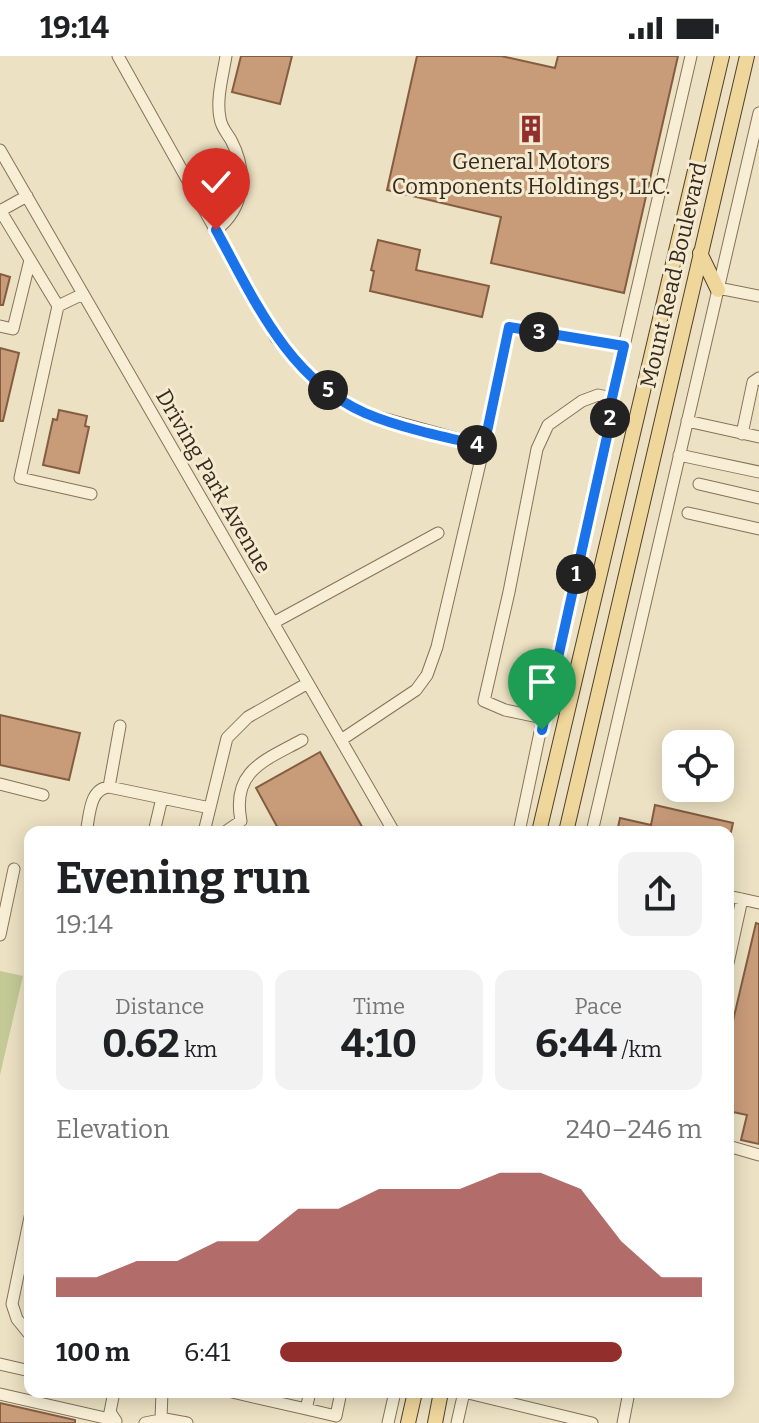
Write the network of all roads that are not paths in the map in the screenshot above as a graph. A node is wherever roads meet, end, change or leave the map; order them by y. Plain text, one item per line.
1 (118, 56) edge
2 (226, 56) edge
3 (691, 56) edge
4 (722, 56) edge
5 (747, 56) edge
6 (758, 120) edge
7 (0, 150) edge
8 (27, 196) junction
9 (0, 211) edge
10 (216, 230) junction
11 (700, 253) junction
12 (30, 260) junction
13 (718, 289) junction
14 (83, 294) junction
15 (759, 296) edge
16 (58, 306) junction
17 (0, 326) edge
18 (624, 346) junction
19 (759, 378) edge
20 (612, 398) junction
21 (687, 421) junction
22 (742, 434) junction
23 (759, 437) edge
24 (484, 446) junction
25 (679, 455) junction
26 (759, 472) edge
27 (699, 484) dead end
28 (91, 494) dead end
29 (759, 498) edge
30 (688, 513) dead end
31 (759, 529) edge
32 (438, 533) dead end
33 (273, 623) junction
34 (308, 683) junction
35 (542, 724) junction
36 (120, 726) dead end
37 (302, 740) dead end
38 (341, 740) junction
39 (0, 784) edge
40 (109, 787) junction
41 (43, 795) dead end
42 (162, 798) junction
43 (209, 812) junction
44 (241, 821) junction
45 (87, 826) edge
46 (155, 826) edge
47 (206, 826) edge
48 (219, 826) edge
49 (233, 826) edge
50 (245, 826) edge
51 (391, 826) edge
52 (520, 826) edge
53 (540, 826) edge
54 (567, 826) edge
55 (593, 826) edge
56 (14, 869) dead end
57 (734, 897) edge
58 (742, 899) junction
59 (759, 903) edge
60 (0, 935) edge
61 (734, 936) edge
62 (734, 1148) edge
63 (759, 1155) edge
64 (24, 1246) edge
65 (24, 1328) edge
66 (0, 1364) edge
67 (24, 1370) edge
68 (0, 1394) edge
69 (113, 1398) edge
70 (162, 1398) edge
71 (259, 1398) edge
72 (309, 1398) edge
73 (340, 1398) edge
74 (394, 1398) edge
75 (414, 1398) edge
76 (440, 1398) edge
77 (463, 1398) edge
78 (513, 1398) edge
79 (628, 1398) edge
80 (306, 1409) junction
81 (537, 1410) junction
82 (161, 1419) junction
83 (117, 1422) edge
84 (145, 1423) edge
85 (187, 1423) edge
86 (388, 1423) edge
87 (408, 1423) edge
88 (435, 1423) edge
89 (457, 1423) edge
90 (534, 1423) edge
91 (592, 1423) edge
92 (623, 1423) edge

1 - 10 street
2 - 10 street
3 - 18 street
4 - 53 main road, Mount Read Boulevard
5 - 11 main road, Mount Read Boulevard
6 - 13 street
7 - 8 street, Driving Park Avenue
8 - 9 street
8 - 14 street, Driving Park Avenue
9 - 12 street
10 - 24 street
11 - 13 main road
11 - 54 main road, Mount Read Boulevard
12 - 16 street
12 - 17 street
13 - 15 street
13 - 21 street
14 - 16 street
14 - 33 street, Driving Park Avenue
16 - 28 street
18 - 20 street
18 - 24 street
19 - 22 street
20 - 35 street
20 - 35 street
21 - 22 street
21 - 25 street
22 - 23 street
24 - 38 street
25 - 26 street
25 - 55 street
27 - 29 street
30 - 31 street
32 - 33 street
33 - 34 street, Driving Park Avenue
34 - 38 street, Driving Park Avenue
34 - 43 street
35 - 52 street
36 - 40 street
37 - 44 street
38 - 51 street, Driving Park Avenue
39 - 41 street
40 - 42 street
40 - 45 street
42 - 43 street
42 - 46 street
43 - 47 street
43 - 48 street
44 - 49 street
44 - 50 street
56 - 60 street
57 - 58 street
58 - 59 street
58 - 61 street
62 - 63 street
64 - 65 street
66 - 67 street
68 - 83 street
69 - 83 street
70 - 82 street
71 - 80 street
72 - 80 street
73 - 80 street
74 - 86 street
75 - 87 main road
76 - 88 main road
77 - 89 street
78 - 81 street
79 - 92 street
81 - 90 street
81 - 91 street
82 - 84 street
82 - 85 street

